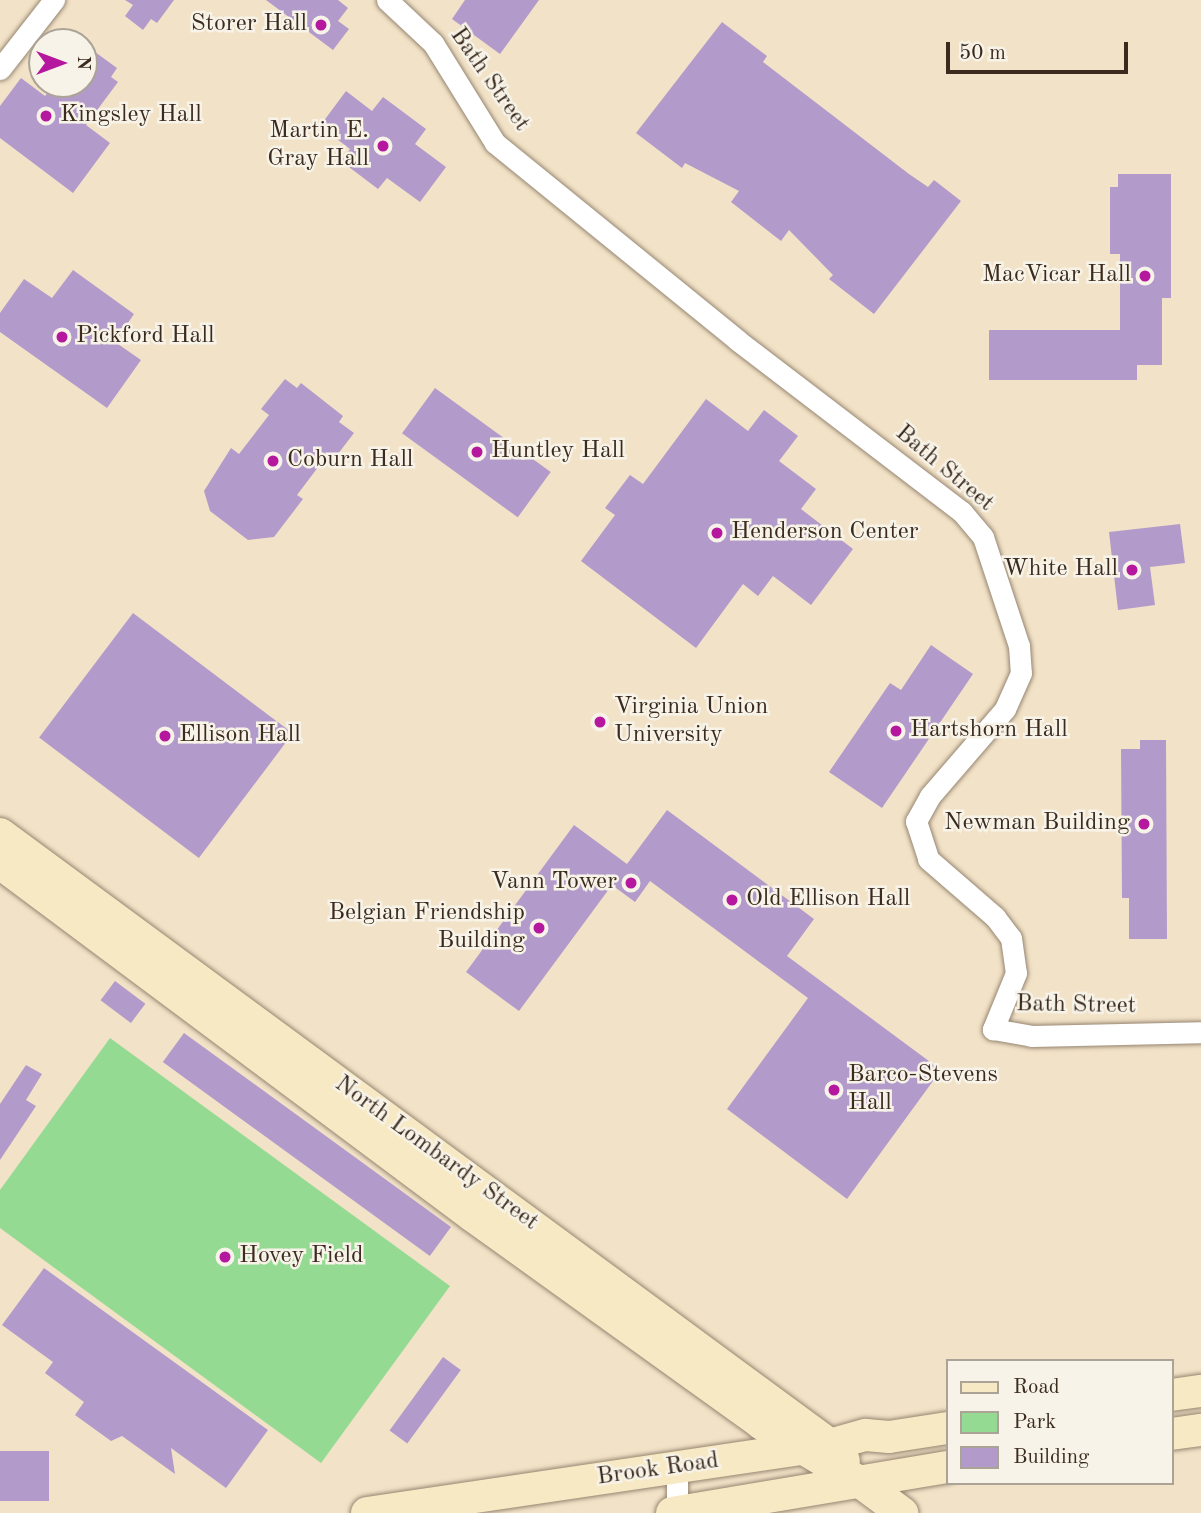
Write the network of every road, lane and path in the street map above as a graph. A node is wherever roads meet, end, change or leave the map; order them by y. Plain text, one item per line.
1 (54, 0) edge
2 (387, 0) edge
3 (0, 69) edge
4 (0, 834) edge
5 (0, 863) edge
6 (1201, 1032) edge
7 (1201, 1391) edge
8 (1173, 1395) edge
9 (946, 1428) edge
10 (1201, 1430) edge
11 (1173, 1434) edge
12 (830, 1445) junction
13 (799, 1449) junction
14 (946, 1467) edge
15 (677, 1468) junction
16 (863, 1484) junction
17 (368, 1513) edge
18 (675, 1513) edge
19 (902, 1513) edge

1 - 3 street
2 - 6 street, Bath Street
4 - 12 main road, North Lombardy Street
5 - 13 main road, North Lombardy Street
7 - 8 main road
9 - 12 main road, Brook Road
10 - 11 main road
12 - 13 main road, Brook Road
12 - 16 main road, North Lombardy Street
13 - 15 main road, Brook Road
13 - 16 main road, North Lombardy Street
14 - 16 main road, Brook Road
15 - 17 main road, Brook Road
15 - 18 street
16 - 18 main road, Brook Road
16 - 19 main road, North Lombardy Street

